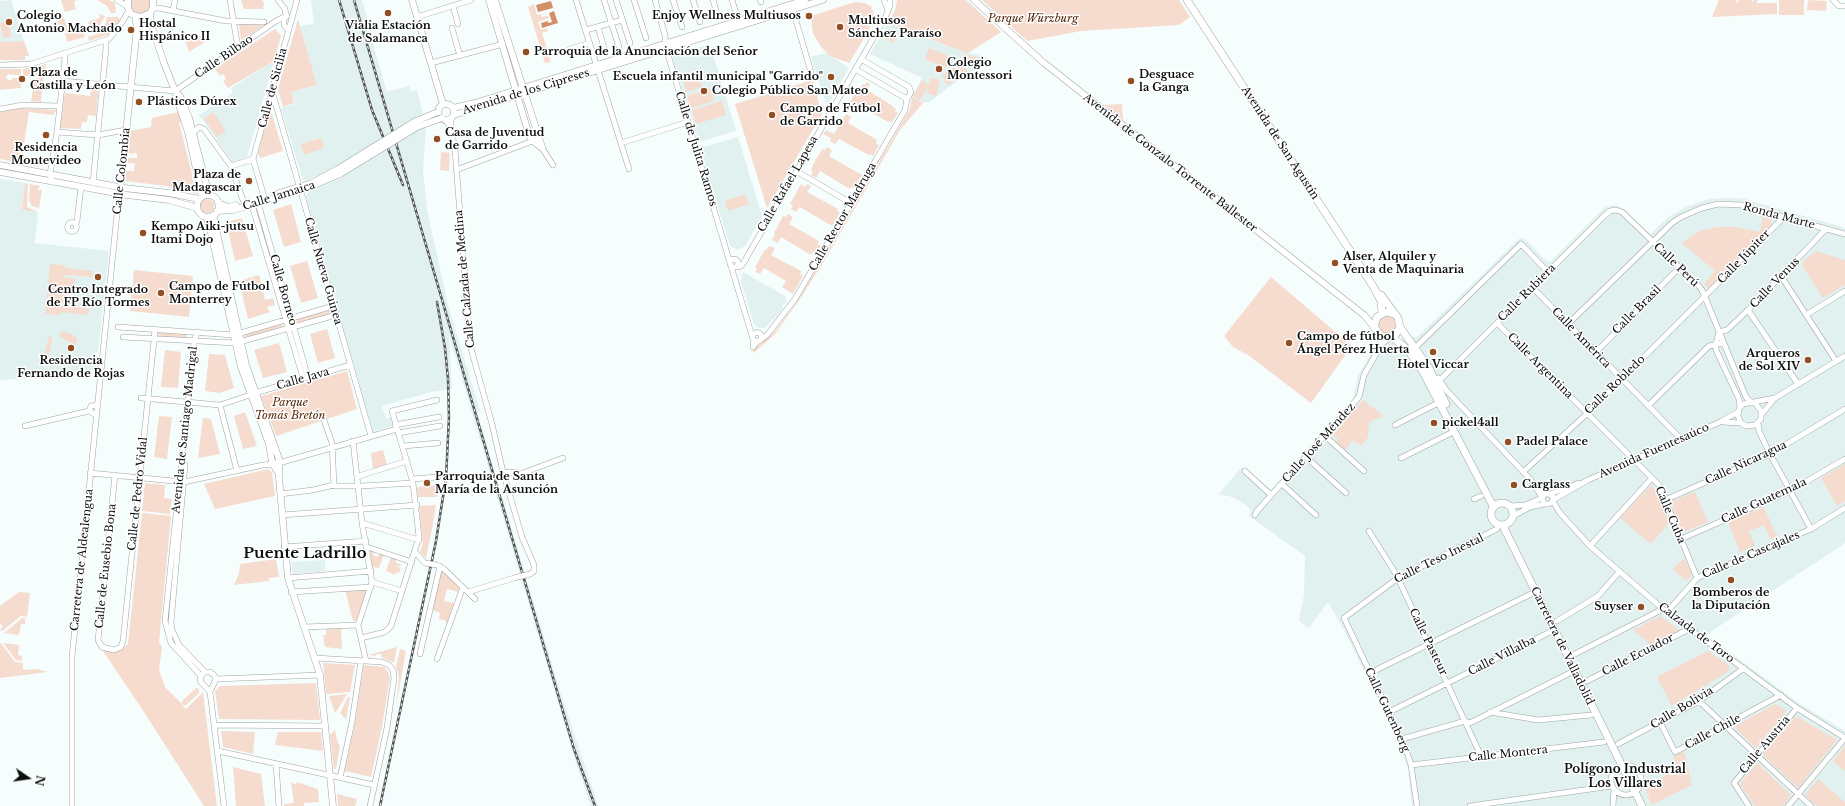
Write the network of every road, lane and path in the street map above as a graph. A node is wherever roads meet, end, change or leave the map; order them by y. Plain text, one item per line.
1 (117, 0) edge
2 (153, 0) edge
3 (175, 0) edge
4 (230, 0) edge
5 (278, 0) edge
6 (297, 0) edge
7 (412, 0) edge
8 (471, 0) edge
9 (489, 0) edge
10 (495, 0) edge
11 (576, 0) edge
12 (604, 0) edge
13 (616, 0) edge
14 (634, 0) edge
15 (655, 0) edge
16 (673, 0) edge
17 (693, 0) edge
18 (713, 0) edge
19 (732, 0) edge
20 (805, 0) edge
21 (823, 0) edge
22 (884, 0) edge
23 (890, 0) edge
24 (971, 0) edge
25 (974, 0) edge
26 (1187, 0) edge
27 (1833, 0) edge
28 (128, 5) edge
29 (453, 6) junction
30 (981, 6) junction
31 (1845, 6) edge
32 (792, 7) junction
33 (152, 11) junction
34 (173, 11) junction
35 (888, 11) junction
36 (286, 16) junction
37 (292, 16) junction
38 (417, 16) junction
39 (140, 17) junction
40 (718, 17) dead end
41 (622, 20) junction
42 (233, 22) junction
43 (264, 22) dead end
44 (700, 22) dead end
45 (611, 23) junction
46 (739, 23) junction
47 (151, 24) junction
48 (274, 24) junction
49 (458, 24) dead end
50 (284, 25) junction
51 (598, 27) junction
52 (682, 27) dead end
53 (452, 28) dead end
54 (288, 30) junction
55 (586, 30) junction
56 (646, 38) dead end
57 (106, 40) junction
58 (590, 43) junction
59 (503, 44) junction
60 (630, 44) dead end
61 (666, 46) junction
62 (619, 47) dead end
63 (238, 48) junction
64 (570, 49) dead end
65 (605, 51) dead end
66 (64, 53) junction
67 (460, 56) junction
68 (861, 59) junction
69 (431, 63) junction
70 (0, 65) edge
71 (597, 67) junction
72 (855, 69) junction
73 (811, 72) dead end
74 (62, 82) junction
75 (102, 86) junction
76 (130, 88) junction
77 (175, 91) junction
78 (272, 91) junction
79 (520, 91) junction
80 (907, 99) junction
81 (268, 104) junction
82 (443, 104) junction
83 (59, 106) junction
84 (276, 106) junction
85 (453, 108) junction
86 (0, 109) edge
87 (446, 116) junction
88 (688, 122) junction
89 (126, 130) junction
90 (57, 132) junction
91 (194, 132) junction
92 (98, 135) junction
93 (535, 140) junction
94 (621, 143) junction
95 (542, 148) joint
96 (253, 159) junction
97 (0, 165) edge
98 (553, 165) dead end
99 (231, 166) junction
100 (629, 169) dead end
101 (456, 170) junction
102 (796, 171) junction
103 (0, 172) edge
104 (339, 172) joint
105 (50, 174) junction
106 (52, 182) junction
107 (93, 182) junction
108 (81, 187) junction
109 (300, 189) junction
110 (119, 191) junction
111 (209, 195) junction
112 (264, 197) junction
113 (200, 198) junction
114 (218, 203) junction
115 (244, 203) junction
116 (851, 203) junction
117 (255, 204) junction
118 (197, 208) junction
119 (1616, 210) joint
120 (215, 213) junction
121 (206, 217) junction
122 (1784, 217) junction
123 (75, 224) dead end
124 (1826, 229) junction
125 (1845, 234) edge
126 (1652, 242) junction
127 (748, 253) junction
128 (735, 264) junction
129 (1679, 268) junction
130 (1548, 272) junction
131 (1781, 276) junction
132 (1373, 286) junction
133 (1533, 288) junction
134 (1845, 291) edge
135 (1704, 298) junction
136 (333, 306) junction
137 (1748, 310) junction
138 (107, 314) joint
139 (1395, 314) junction
140 (336, 315) junction
141 (1364, 315) junction
142 (1379, 315) junction
143 (1806, 315) junction
144 (288, 319) junction
145 (1497, 323) junction
146 (1568, 324) junction
147 (1400, 326) junction
148 (1374, 327) junction
149 (118, 328) dead end
150 (290, 328) junction
151 (155, 330) junction
152 (1719, 332) junction
153 (197, 333) junction
154 (237, 334) junction
155 (1381, 336) junction
156 (123, 337) dead end
157 (1391, 337) junction
158 (154, 339) junction
159 (196, 341) junction
160 (239, 343) junction
161 (1724, 343) junction
162 (1716, 344) junction
163 (1381, 345) junction
164 (1415, 348) junction
165 (1596, 353) junction
166 (1845, 356) edge
167 (1836, 361) junction
168 (350, 365) junction
169 (1431, 372) junction
170 (305, 378) junction
171 (1621, 379) junction
172 (1440, 380) junction
173 (1798, 384) junction
174 (253, 394) junction
175 (141, 398) dead end
176 (148, 398) junction
177 (1775, 398) junction
178 (437, 400) dead end
179 (190, 402) junction
180 (1438, 403) dead end
181 (1753, 403) junction
182 (97, 405) junction
183 (220, 405) junction
184 (1648, 406) junction
185 (1739, 409) junction
186 (1845, 409) edge
187 (89, 411) junction
188 (1587, 412) junction
189 (96, 414) junction
190 (1762, 414) junction
191 (439, 416) dead end
192 (324, 420) dead end
193 (1720, 422) junction
194 (1741, 423) junction
195 (1758, 423) junction
196 (1395, 425) dead end
197 (25, 426) dead end
198 (440, 426) dead end
199 (1752, 426) junction
200 (397, 429) junction
201 (1759, 431) junction
202 (1451, 433) dead end
203 (370, 436) junction
204 (1325, 436) junction
205 (1681, 439) junction
206 (353, 441) junction
207 (438, 443) dead end
208 (403, 446) junction
209 (331, 447) junction
210 (1465, 450) junction
211 (1770, 454) junction
212 (1306, 457) junction
213 (563, 458) dead end
214 (1401, 458) dead end
215 (1845, 459) edge
216 (1633, 460) junction
217 (277, 461) junction
218 (407, 461) junction
219 (236, 471) junction
220 (1245, 471) dead end
221 (1364, 471) dead end
222 (1523, 472) junction
223 (90, 473) junction
224 (503, 473) junction
225 (115, 475) junction
226 (359, 476) dead end
227 (140, 477) junction
228 (438, 478) dead end
229 (1652, 478) junction
230 (1530, 479) junction
231 (1588, 480) junction
232 (413, 481) junction
233 (182, 482) junction
234 (1282, 484) junction
235 (334, 485) junction
236 (358, 486) junction
237 (1537, 490) junction
238 (1790, 491) junction
239 (1346, 493) dead end
240 (280, 494) junction
241 (1272, 495) junction
242 (1481, 496) dead end
243 (1545, 496) junction
244 (1474, 499) dead end
245 (1553, 500) junction
246 (1665, 500) junction
247 (1534, 502) junction
248 (1546, 504) junction
249 (417, 505) junction
250 (1493, 506) junction
251 (1510, 506) junction
252 (1845, 508) edge
253 (361, 509) junction
254 (1559, 512) junction
255 (282, 515) junction
256 (1316, 515) dead end
257 (1255, 516) dead end
258 (1513, 516) junction
259 (362, 523) junction
260 (1500, 527) junction
261 (1811, 529) junction
262 (1369, 531) dead end
263 (1681, 539) junction
264 (419, 540) junction
265 (366, 541) junction
266 (1590, 546) junction
267 (284, 547) junction
268 (367, 547) junction
269 (415, 552) junction
270 (412, 562) junction
271 (438, 566) junction
272 (371, 571) junction
273 (1619, 572) junction
274 (288, 578) junction
275 (1398, 578) junction
276 (1697, 578) junction
277 (371, 584) junction
278 (463, 587) junction
279 (361, 588) junction
280 (402, 591) junction
281 (291, 592) junction
282 (468, 592) junction
283 (369, 593) junction
284 (1531, 594) dead end
285 (475, 599) dead end
286 (1665, 611) junction
287 (1344, 618) joint
288 (1557, 621) dead end
289 (358, 625) junction
290 (304, 627) junction
291 (1689, 629) junction
292 (1550, 632) dead end
293 (361, 638) junction
294 (1428, 644) junction
295 (111, 649) joint
296 (420, 654) dead end
297 (1573, 655) dead end
298 (314, 658) junction
299 (437, 659) dead end
300 (364, 661) junction
301 (1744, 668) junction
302 (1370, 673) junction
303 (1570, 673) dead end
304 (203, 674) junction
305 (320, 675) junction
306 (216, 679) junction
307 (1587, 681) dead end
308 (1448, 683) junction
309 (214, 686) junction
310 (205, 687) junction
311 (210, 692) junction
312 (1781, 695) junction
313 (1699, 701) junction
314 (1796, 708) junction
315 (1389, 712) junction
316 (1490, 712) junction
317 (1591, 715) dead end
318 (1465, 721) junction
319 (1660, 722) junction
320 (215, 725) junction
321 (325, 726) junction
322 (1726, 726) junction
323 (1845, 738) edge
324 (1402, 739) junction
325 (1604, 742) dead end
326 (1618, 744) dead end
327 (218, 751) junction
328 (1756, 755) junction
329 (1481, 756) junction
330 (276, 764) junction
331 (1411, 765) junction
332 (1622, 766) junction
333 (330, 776) junction
334 (340, 778) junction
335 (374, 785) junction
336 (1613, 787) junction
337 (1635, 791) junction
338 (1625, 794) junction
339 (1798, 794) junction
340 (1614, 805) edge
341 (72, 806) edge
342 (224, 806) edge
343 (279, 806) edge
344 (334, 806) edge
345 (370, 806) edge
346 (1417, 806) edge
347 (1470, 806) edge
348 (1642, 806) edge
349 (1749, 806) edge
350 (1788, 806) edge
351 (1811, 806) edge

1 - 28 street
2 - 33 main road
3 - 34 street
4 - 42 street
5 - 36 street
6 - 37 street, Calle de Sicilia
7 - 38 main road
8 - 29 street
9 - 59 main road
10 - 79 main road
11 - 55 street
12 - 45 street
13 - 41 street
14 - 56 street
15 - 61 street, Calle de Julita Ramos
16 - 52 street
17 - 44 street
18 - 40 street
19 - 46 street
20 - 32 main road, Avenida de los Cipreses
21 - 32 main road, Avenida de los Cipreses
22 - 35 street
23 - 35 street, Calle Rafael Lapesa
24 - 30 main road, Avenida de Gonzalo Torrente Ballester
25 - 30 main road, Avenida de Gonzalo Torrente Ballester
26 - 132 highway, Avenida de San Agustín
27 - 31 street
28 - 39 main road
28 - 57 street
29 - 38 street
29 - 49 street
30 - 141 main road, Avenida de Gonzalo Torrente Ballester
32 - 46 main road, Avenida de los Cipreses
32 - 73 street
33 - 34 street
33 - 39 main road
33 - 47 main road
34 - 42 street
35 - 68 street, Calle Rafael Lapesa
36 - 37 street
36 - 48 street, Calle Bilbao
36 - 50 street
37 - 54 street, Calle de Sicilia
38 - 69 main road
39 - 47 main road
39 - 76 main road, Calle Colombia
41 - 45 street
41 - 60 street
42 - 43 street
42 - 63 street
45 - 51 street
45 - 62 street
46 - 61 main road, Avenida de los Cipreses
47 - 77 main road
48 - 50 street
48 - 63 street, Calle Bilbao
50 - 54 street
51 - 55 street
51 - 65 street
53 - 67 street
54 - 78 street, Calle de Sicilia
55 - 58 street
57 - 66 street
57 - 75 street
58 - 64 street
58 - 71 street
59 - 67 street
59 - 79 main road
61 - 71 main road, Avenida de los Cipreses
61 - 88 street, Calle de Julita Ramos
63 - 77 street, Calle Bilbao
66 - 70 street
66 - 74 street
67 - 69 street
68 - 72 street, Calle Rafael Lapesa
68 - 80 street
69 - 82 main road
71 - 79 main road, Avenida de los Cipreses
71 - 94 street
72 - 80 street
72 - 102 street, Calle Rafael Lapesa
74 - 75 street
74 - 83 street
75 - 76 street
75 - 92 street
76 - 77 street
76 - 89 main road, Calle Colombia
77 - 91 main road
77 - 113 main road
78 - 81 street, Calle de Sicilia
78 - 84 street, Calle Nueva Guinea
79 - 85 main road, Avenida de los Cipreses
79 - 87 main road, Avenida de los Cipreses
79 - 93 main road
80 - 116 street, Calle Rector Madruga
81 - 84 street
81 - 96 street, Calle de Sicilia
82 - 85 main road
82 - 87 main road
83 - 86 street
83 - 90 street
84 - 109 street, Calle Nueva Guinea
85 - 87 main road
87 - 101 street, Calle Calzada de Medina
87 - 104 main road, Avenida de los Cipreses, bridge
88 - 94 street
88 - 128 street, Calle de Julita Ramos
89 - 92 street
89 - 110 main road, Calle Colombia
90 - 92 street
90 - 105 street
91 - 99 street
91 - 111 main road
92 - 107 street
93 - 95 main road
93 - 101 street
94 - 100 street
95 - 98 street
96 - 99 street
96 - 112 street
97 - 105 main road
99 - 115 street
101 - 224 street, Calle Calzada de Medina
102 - 116 street
102 - 127 street, Calle Rafael Lapesa
103 - 106 main road
104 - 109 main road, Calle Jamaica
105 - 106 street
105 - 107 main road
106 - 108 main road
107 - 110 main road
108 - 110 main road
108 - 123 street
109 - 112 main road, Calle Jamaica
109 - 117 main road, Calle Jamaica
109 - 136 street, Calle Nueva Guinea
110 - 113 main road
110 - 118 main road
110 - 138 street, Calle Colombia
111 - 113 main road
111 - 114 main road
112 - 115 main road, Calle Jamaica
113 - 118 main road
114 - 115 main road, Calle Jamaica
114 - 120 main road
116 - 128 street, Calle Rector Madruga
117 - 120 main road, Calle Jamaica
117 - 144 street, Calle Borneo
118 - 121 main road
119 - 126 street, Calle Perú
119 - 130 street, Calle Rubiera
120 - 121 main road
120 - 154 main road
121 - 154 main road
122 - 124 street, Ronda Marte
122 - 126 street, Ronda Marte
122 - 135 street, Calle Júpiter
124 - 125 street, Ronda Marte
124 - 131 street, Calle Venus
126 - 129 street, Calle Perú
126 - 146 street, Ronda Marte
127 - 128 street
127 - 128 street, Calle Rafael Lapesa
129 - 135 street, Calle Perú
129 - 165 street, Calle Brasil
130 - 133 street, Calle Rubiera
130 - 164 street
131 - 137 street, Calle Venus
131 - 143 street
132 - 139 highway, Avenida de San Agustín
132 - 142 highway, Avenida de San Agustín
133 - 145 street, Calle Rubiera
133 - 146 street, Calle América
134 - 143 street
135 - 152 street, Calle Perú
135 - 171 street, Calle Robledo
136 - 140 street, Calle Nueva Guinea
136 - 144 street
137 - 152 street, Calle Venus
137 - 173 street
138 - 182 street, Carretera de Aldealengua
139 - 142 highway
139 - 147 highway
140 - 150 street
140 - 168 street, Calle Nueva Guinea
141 - 142 main road, Avenida de Gonzalo Torrente Ballester
141 - 148 main road, Avenida de Gonzalo Torrente Ballester
142 - 148 highway
143 - 167 street
144 - 150 street, Calle Borneo
144 - 154 street
145 - 172 street, Calle Rubiera
145 - 188 street, Calle Argentina
146 - 165 street, Calle América
147 - 157 highway
147 - 164 highway, Carretera de Valladolid
148 - 155 highway
149 - 151 street
150 - 160 street
150 - 170 street, Calle Borneo
151 - 153 street
151 - 158 street, Calle de Pedro Vidal
152 - 161 street, Calle Perú
152 - 162 street
153 - 154 street
153 - 159 street, Avenida de Santiago Madrigal
154 - 160 main road
155 - 157 highway
155 - 163 street, Calle José Méndez
156 - 158 street
157 - 163 street, Calle José Méndez
157 - 210 highway, Carretera de Valladolid
158 - 159 street
158 - 176 street, Calle de Pedro Vidal
159 - 160 street
159 - 179 street, Avenida de Santiago Madrigal
160 - 174 main road
161 - 162 street
161 - 181 street, Calle Perú
162 - 184 street
162 - 185 street
163 - 204 street, Calle José Méndez
164 - 169 highway, Carretera de Valladolid
165 - 171 street, Calle América
166 - 167 street
167 - 173 street
168 - 170 street, Calle Java
168 - 203 street, Calle Nueva Guinea
169 - 172 street
169 - 210 highway, Carretera de Valladolid
170 - 174 street, Calle Java
171 - 184 street, Calle América
171 - 188 street, Calle Robledo
172 - 222 street
173 - 177 street
174 - 183 street, Calle Java
174 - 217 main road
175 - 176 street
176 - 179 street
176 - 227 street, Calle de Pedro Vidal
177 - 181 street
177 - 190 street
178 - 200 street
179 - 183 street
179 - 233 street, Avenida de Santiago Madrigal
180 - 196 street
181 - 185 street
181 - 190 street
182 - 187 street
182 - 189 street, Carretera de Aldealengua
183 - 219 street
184 - 205 street, Calle América
185 - 193 street, Avenida Fuentesaúco
185 - 194 street
186 - 211 street, Calle Nicaragua
187 - 189 street
187 - 197 street
188 - 216 street, Calle Argentina
188 - 222 street, Calle Robledo
189 - 223 street, Carretera de Aldealengua
190 - 195 street
191 - 200 street
192 - 209 street
193 - 194 street, Avenida Fuentesaúco
193 - 205 street, Avenida Fuentesaúco
194 - 199 street
195 - 199 street
195 - 201 street
198 - 200 street
199 - 201 street
200 - 203 street
200 - 208 street
201 - 211 street
202 - 214 street
203 - 206 street
204 - 212 street, Calle José Méndez
204 - 221 street
205 - 216 street, Avenida Fuentesaúco
206 - 209 street
206 - 236 street
207 - 208 street
208 - 218 street
209 - 217 street
209 - 235 street
210 - 250 highway, Carretera de Valladolid
211 - 238 street
211 - 246 street, Calle Nicaragua
212 - 234 street, Calle José Méndez
212 - 239 street
213 - 224 street
215 - 238 street, Calle Guatemala
216 - 229 street, Calle Cuba
216 - 231 street, Avenida Fuentesaúco
217 - 219 street
217 - 240 main road
218 - 226 street
218 - 232 street
219 - 233 street
220 - 241 street
222 - 230 street
223 - 225 street
223 - 341 street, Carretera de Aldealengua
224 - 282 street, Calle Calzada de Medina, bridge
225 - 227 street
225 - 295 street, Calle de Eusebio Bona
227 - 233 street
227 - 295 street, Calle de Pedro Vidal
228 - 232 street
229 - 246 street, Calle Cuba
229 - 266 street
230 - 237 street
230 - 243 street
231 - 243 street, Avenida Fuentesaúco
231 - 245 street, Avenida Fuentesaúco
232 - 236 street
232 - 249 street
233 - 304 street, Avenida de Santiago Madrigal
234 - 241 street, Calle José Méndez
234 - 256 street
235 - 236 street
235 - 240 street
236 - 253 street
237 - 243 street
237 - 247 street
238 - 261 street
238 - 263 street, Calle Guatemala
240 - 255 main road
241 - 257 street, Calle José Méndez
242 - 244 street
243 - 245 street
243 - 247 street, Avenida Fuentesaúco
243 - 248 street
245 - 248 street, Avenida Fuentesaúco
245 - 254 street, Calzada de Toro
246 - 263 street, Calle Cuba
247 - 251 street, Avenida Fuentesaúco
248 - 254 street, Calzada de Toro
248 - 258 street, Avenida Fuentesaúco
249 - 253 street
249 - 264 street
250 - 251 highway
250 - 260 highway, Carretera de Valladolid
251 - 258 highway
252 - 261 street, Calle de Cascajales
253 - 255 street
253 - 259 street
254 - 266 street, Calzada de Toro
255 - 267 main road
258 - 260 highway
259 - 264 street
259 - 265 street
260 - 275 street, Calle Teso Inestal
260 - 332 highway, Carretera de Valladolid
261 - 276 street, Calle de Cascajales
262 - 275 street, Calle Pasteur
263 - 276 street, Calle Cuba
264 - 269 street
265 - 267 street
265 - 268 street
266 - 273 street, Calzada de Toro
267 - 274 main road
268 - 270 street
268 - 272 street
269 - 270 street
269 - 271 street, bridge
270 - 280 street
271 - 278 street
271 - 296 street
272 - 274 street
272 - 277 street
273 - 286 street, Calzada de Toro
273 - 288 street
274 - 281 main road
275 - 287 street, Calle Teso Inestal
275 - 294 street, Calle Pasteur
276 - 286 street, Calle de Cascajales
277 - 279 street
277 - 280 street
277 - 283 street
278 - 282 street
278 - 299 street
279 - 281 street
279 - 283 street
280 - 293 street
281 - 290 main road
282 - 285 street
283 - 289 street
284 - 294 street
286 - 291 street, Calzada de Toro
286 - 297 street
287 - 302 street, Calle Gutenberg
289 - 290 street
289 - 293 street
290 - 298 main road
291 - 301 street, Calzada de Toro
291 - 307 street, Calle Ecuador
292 - 308 street, Calle Villalba
293 - 300 street
294 - 302 street
294 - 308 street, Calle Pasteur
298 - 300 street
298 - 305 main road
300 - 334 street
300 - 335 street
301 - 312 street, Calzada de Toro
301 - 313 street, Calle Bolivia
302 - 315 street, Calle Gutenberg
303 - 316 street
304 - 306 street
304 - 310 street
305 - 306 street
305 - 321 main road
306 - 309 street
308 - 315 street, Calle Villalba
308 - 318 street, Calle Pasteur
309 - 310 street
309 - 311 street
310 - 311 street
311 - 320 street
312 - 314 street, Calzada de Toro
312 - 322 street, Calle Chile
313 - 319 street, Calle Bolivia
313 - 322 street
314 - 323 street, Calzada de Toro
314 - 328 street, Calle Austria
315 - 324 street, Calle Gutenberg
316 - 317 street
316 - 318 street
318 - 324 street
318 - 329 street, Calle Pasteur
319 - 322 street, Calle Chile
319 - 326 street, Calle Bolivia
320 - 321 street
320 - 327 street
321 - 333 main road
322 - 328 street
323 - 339 street
324 - 331 street, Calle Gutenberg
325 - 329 street, Calle Montera
327 - 330 street
327 - 342 street
328 - 339 street
328 - 349 street, Calle Austria
329 - 331 street, Calle Montera
330 - 333 street
330 - 343 street
331 - 346 street, Calle Gutenberg
332 - 336 street
332 - 337 highway, Carretera de Valladolid
332 - 337 street
333 - 334 street
333 - 344 main road
334 - 335 street
335 - 345 street
336 - 338 street
336 - 340 street
336 - 347 street
337 - 338 street
337 - 348 highway, Carretera de Valladolid
338 - 340 street
339 - 350 street
339 - 351 street

